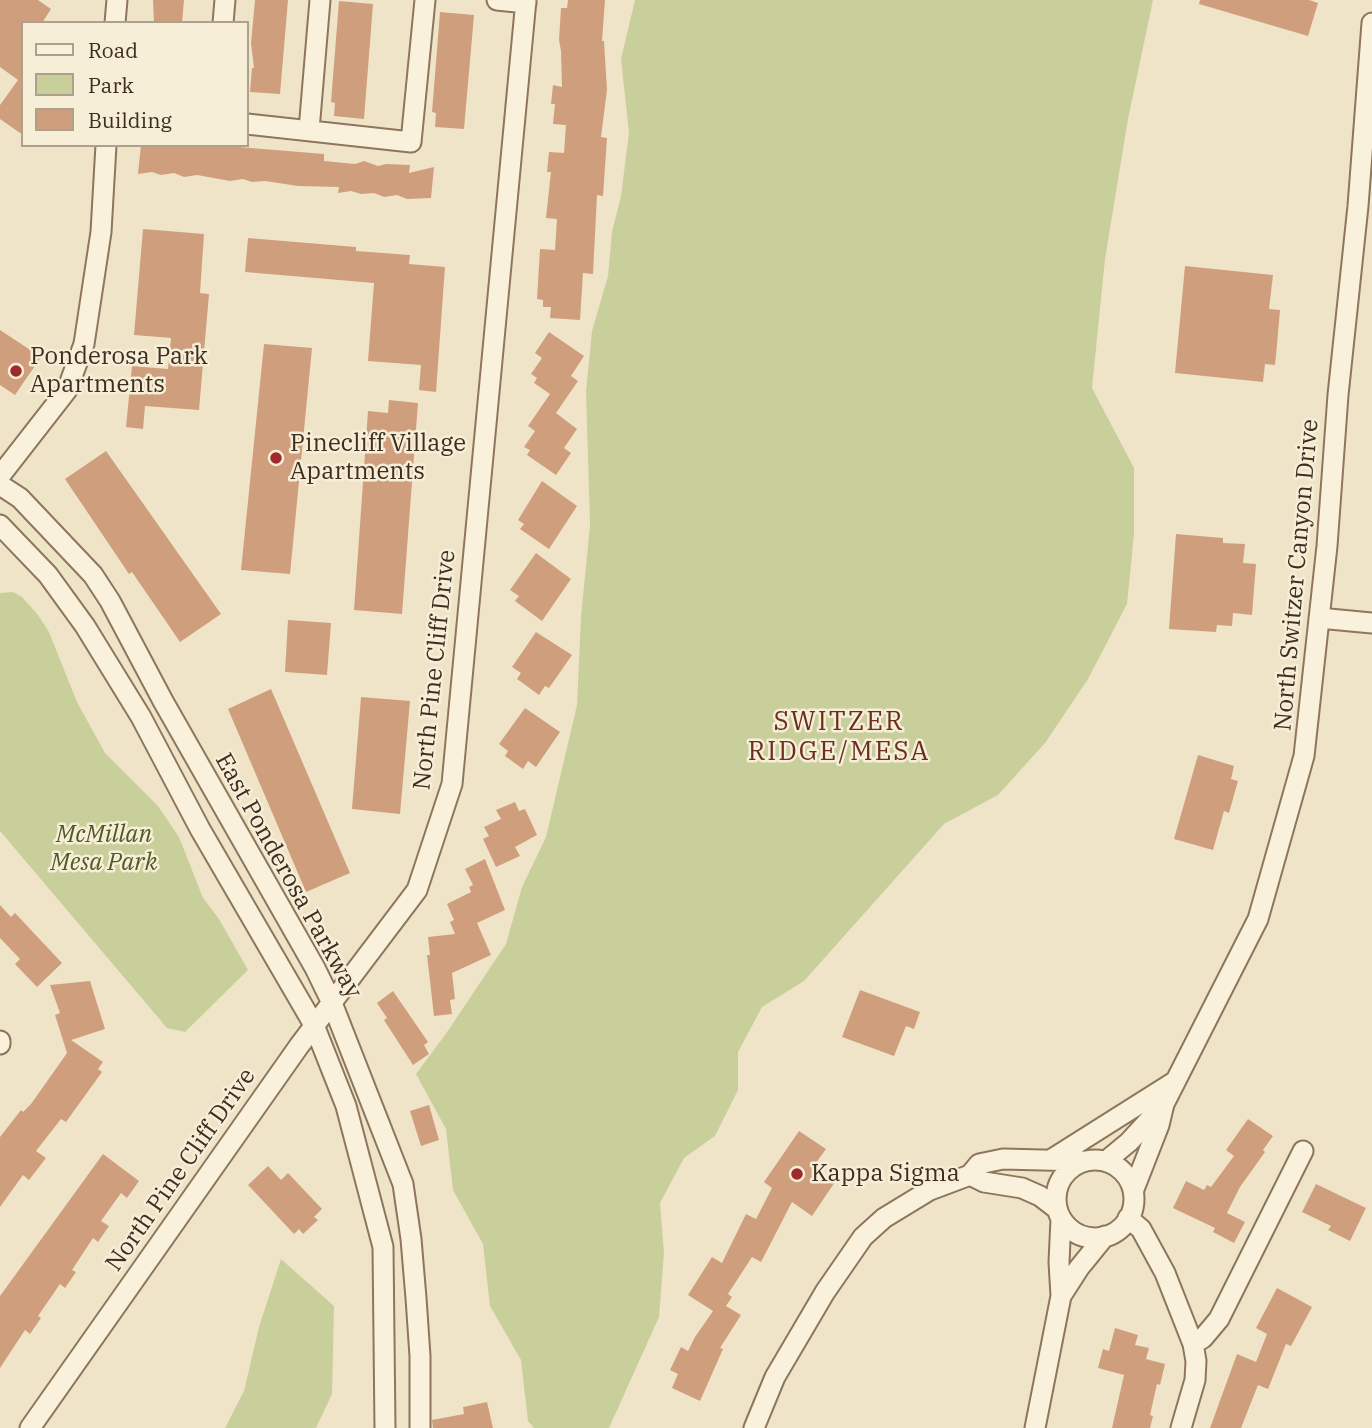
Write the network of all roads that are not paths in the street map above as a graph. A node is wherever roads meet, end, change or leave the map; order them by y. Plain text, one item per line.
1 (117, 0) edge
2 (225, 0) edge
3 (320, 0) edge
4 (425, 0) edge
5 (497, 0) edge
6 (526, 1) edge
7 (115, 21) edge
8 (223, 21) edge
9 (1372, 23) edge
10 (248, 124) edge
11 (309, 130) junction
12 (106, 147) edge
13 (0, 476) edge
14 (0, 485) edge
15 (0, 525) edge
16 (1319, 618) junction
17 (1372, 623) edge
18 (163, 701) junction
19 (139, 715) junction
20 (332, 1003) junction
21 (314, 1025) junction
22 (1175, 1081) junction
23 (1164, 1104) junction
24 (1303, 1151) dead end
25 (1052, 1159) junction
26 (1082, 1161) junction
27 (1106, 1161) junction
28 (970, 1175) junction
29 (1134, 1189) junction
30 (1059, 1214) junction
31 (1128, 1218) junction
32 (1105, 1236) junction
33 (412, 1253) junction
34 (383, 1256) junction
35 (1061, 1296) junction
36 (1193, 1344) junction
37 (30, 1428) edge
38 (385, 1428) edge
39 (420, 1428) edge
40 (754, 1428) edge
41 (1035, 1428) edge
42 (1181, 1428) edge

1 - 7 street
2 - 8 street
3 - 11 street
4 - 11 street
5 - 6 street
6 - 20 street, North Pine Cliff Drive
9 - 16 street, North Switzer Canyon Drive
10 - 11 street
12 - 13 street
14 - 18 street, East Ponderosa Parkway
15 - 19 street, East Ponderosa Parkway
16 - 17 street
16 - 22 street, North Switzer Canyon Drive
18 - 19 street
18 - 20 street, East Ponderosa Parkway
19 - 21 street, East Ponderosa Parkway
20 - 21 street, North Pine Cliff Drive
20 - 33 street, East Ponderosa Parkway
21 - 34 street, East Ponderosa Parkway
21 - 37 street, North Pine Cliff Drive
22 - 23 street, North Switzer Canyon Drive
22 - 25 street
23 - 27 street, North Switzer Canyon Drive
23 - 29 street, North Switzer Canyon Drive
24 - 36 street
25 - 26 street
25 - 28 street
26 - 27 street
26 - 30 street
27 - 29 street
28 - 30 street
28 - 40 street
29 - 31 street
30 - 32 street
30 - 35 street
31 - 32 street
31 - 36 street
32 - 35 street
33 - 34 street
33 - 39 street, East Ponderosa Parkway
34 - 38 street, East Ponderosa Parkway
35 - 41 street
36 - 42 street

